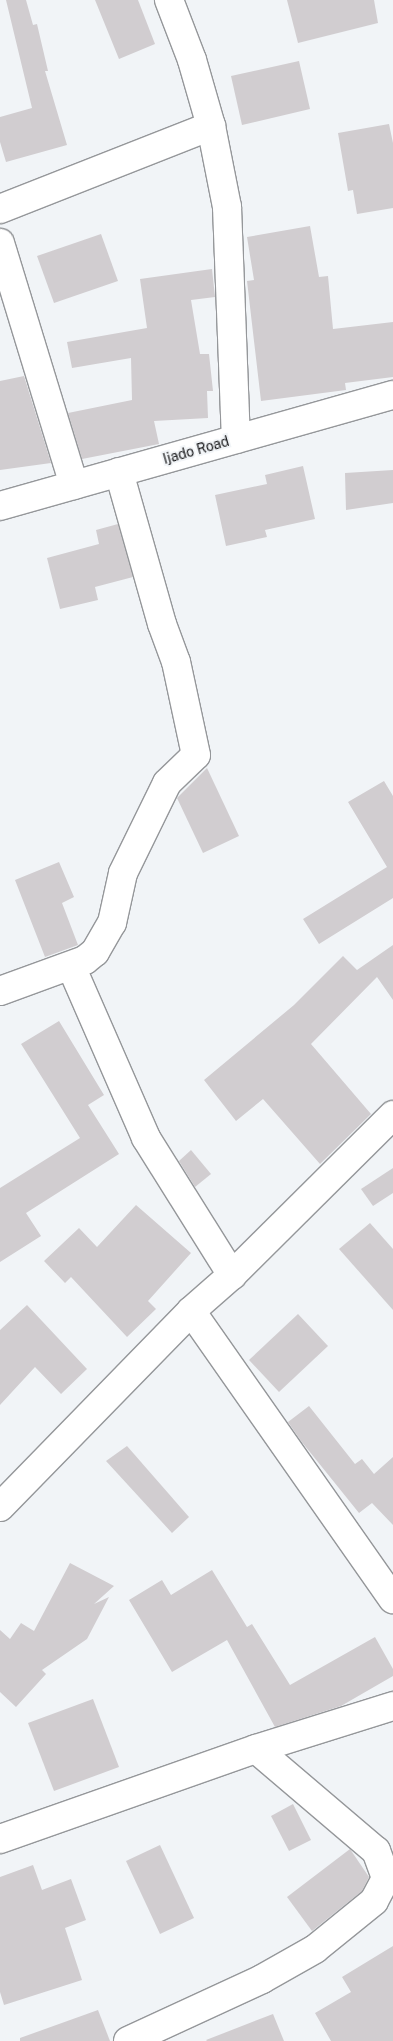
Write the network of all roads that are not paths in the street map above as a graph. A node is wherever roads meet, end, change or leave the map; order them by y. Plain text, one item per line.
1 (169, 0) edge
2 (211, 126) junction
3 (0, 209) edge
4 (0, 242) edge
5 (393, 395) edge
6 (236, 439) junction
7 (119, 472) junction
8 (74, 485) junction
9 (0, 506) edge
10 (71, 966) junction
11 (0, 992) edge
12 (393, 1115) edge
13 (232, 1275) junction
14 (191, 1311) junction
15 (0, 1507) edge
16 (384, 1565) edge
17 (393, 1599) edge
18 (393, 1706) edge
19 (256, 1749) junction
20 (0, 1840) edge
21 (128, 2041) edge

1 - 2 street
2 - 3 street
2 - 6 street
4 - 8 street
5 - 6 street, Ijado Road
6 - 7 street, Ijado Road
7 - 8 street, Ijado Road
7 - 10 street
8 - 9 street, Ijado Road
10 - 11 street
10 - 13 street
12 - 13 street
13 - 14 street
14 - 15 street
14 - 16 street
16 - 17 street
18 - 19 street
19 - 20 street
19 - 21 street

